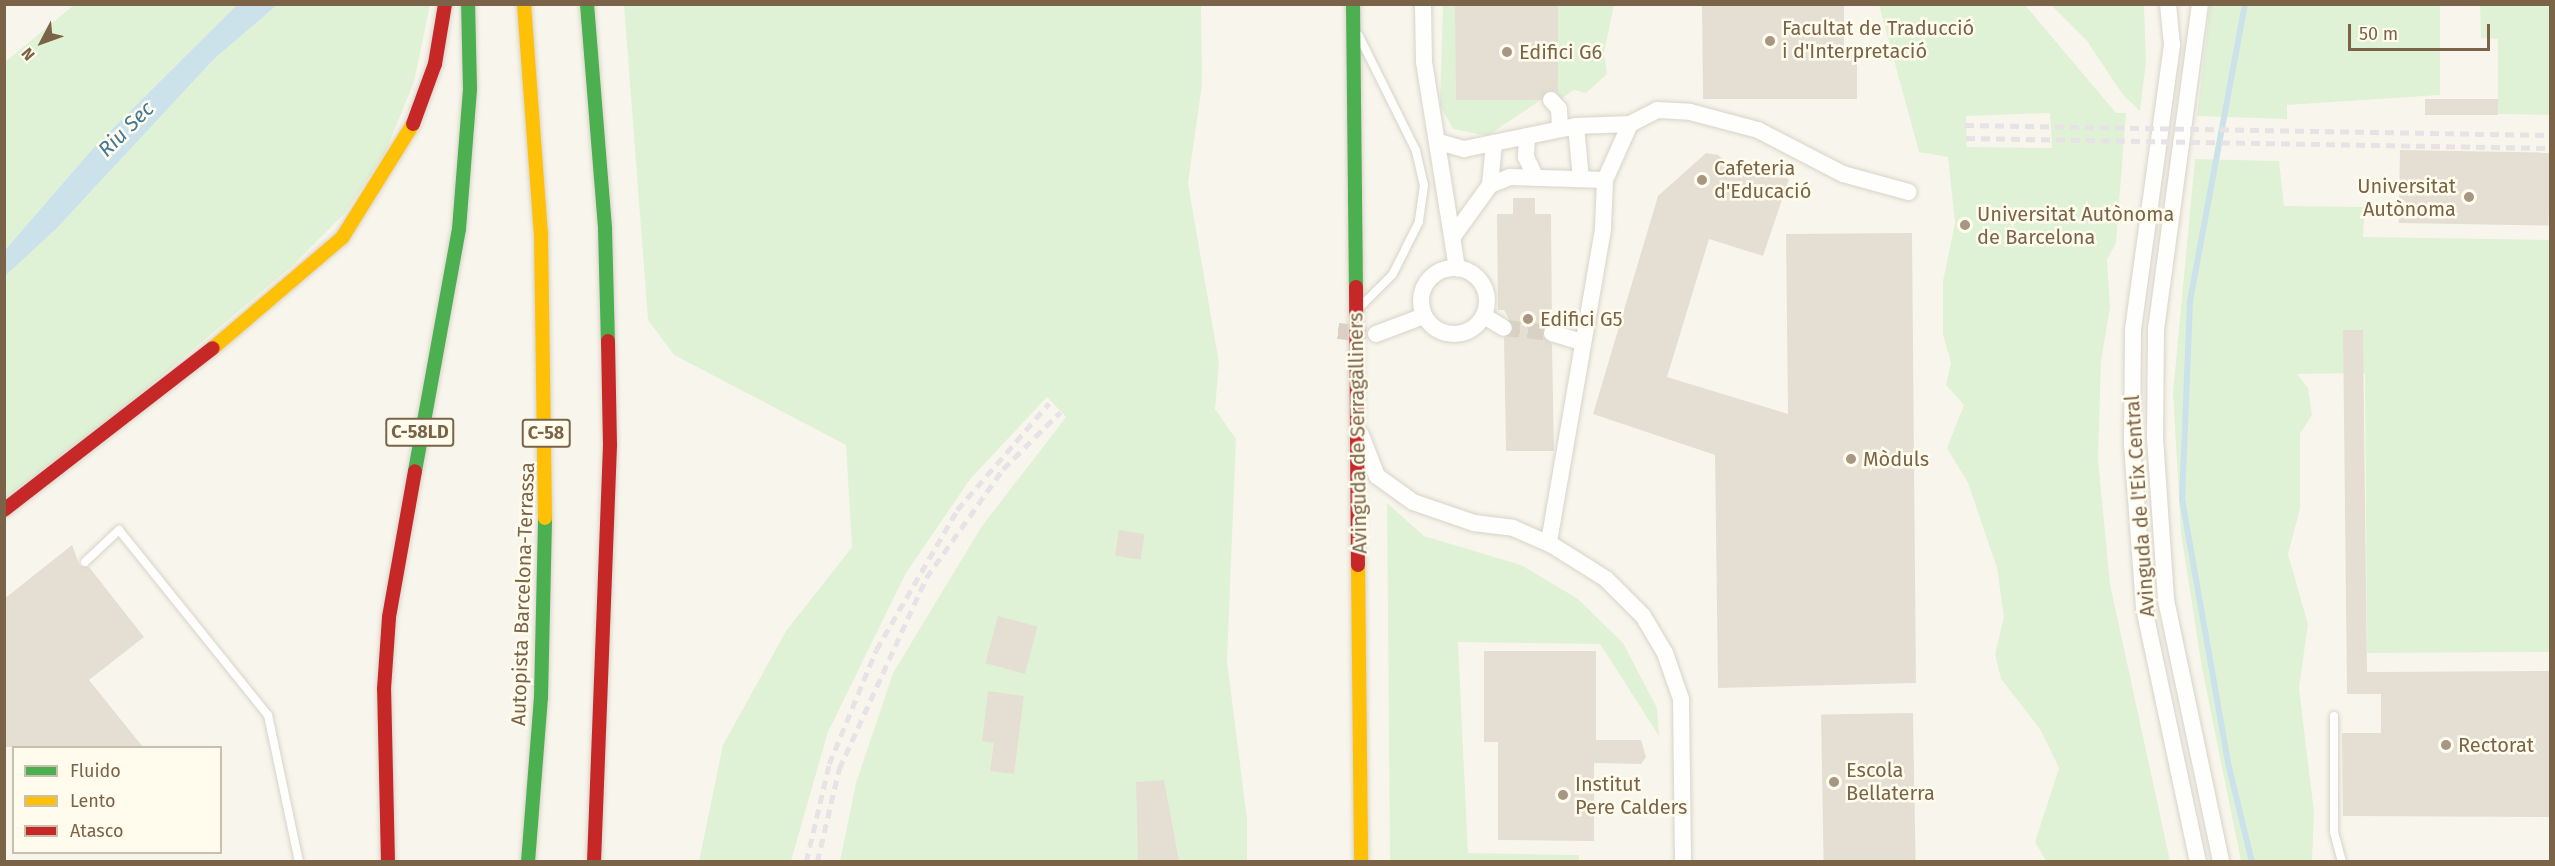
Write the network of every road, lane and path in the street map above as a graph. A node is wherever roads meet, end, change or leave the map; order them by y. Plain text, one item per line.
1 (445, 4) edge
2 (468, 4) edge
3 (525, 4) edge
4 (587, 4) edge
5 (1353, 4) edge
6 (1423, 4) edge
7 (2168, 4) edge
8 (2200, 4) edge
9 (1353, 28) junction
10 (1551, 100) dead end
11 (1630, 124) junction
12 (1568, 128) junction
13 (1527, 136) junction
14 (1439, 142) junction
15 (1494, 143) junction
16 (1424, 167) junction
17 (1536, 178) junction
18 (1581, 180) junction
19 (1605, 180) junction
20 (1490, 185) junction
21 (1909, 192) dead end
22 (1454, 235) junction
23 (1457, 268) junction
24 (1356, 312) junction
25 (1424, 316) junction
26 (1484, 316) junction
27 (1504, 327) tunnel mouth
28 (1552, 333) tunnel mouth
29 (1376, 334) tunnel mouth
30 (1581, 342) junction
31 (1360, 431) junction
32 (4, 510) edge
33 (1550, 536) dead end
34 (85, 562) dead end
35 (2334, 716) dead end
36 (299, 861) edge
37 (388, 861) edge
38 (528, 861) edge
39 (594, 861) edge
40 (1361, 861) edge
41 (1683, 861) edge
42 (2198, 861) edge
43 (2221, 861) edge
44 (2342, 861) edge

1 - 32 main road
2 - 37 main road, C-58LD
3 - 38 main road, Autopista Barcelona-Terrassa / C-58
4 - 39 main road
5 - 9 main road, Avinguda de Serragalliners
6 - 14 street
7 - 42 street, Avinguda de l'Eix Central
8 - 43 street, Avinguda de l'Eix Central
9 - 16 lane
9 - 24 main road, Avinguda de Serragalliners
10 - 12 street
11 - 12 street
11 - 19 street
11 - 21 street
12 - 13 street
12 - 18 street
13 - 15 street
13 - 17 street
14 - 15 street
14 - 16 lane
14 - 22 street
15 - 20 street
16 - 24 lane
17 - 18 street
17 - 20 street
18 - 19 street
19 - 30 street
20 - 22 street
22 - 23 street
23 - 25 street
23 - 26 street
24 - 31 main road, Avinguda de Serragalliners
25 - 26 street
25 - 29 street, Avinguda de Serragalliners
26 - 27 street
28 - 30 street
30 - 33 street
31 - 40 main road, Avinguda de Serragalliners
31 - 41 street
34 - 36 lane
35 - 44 lane

